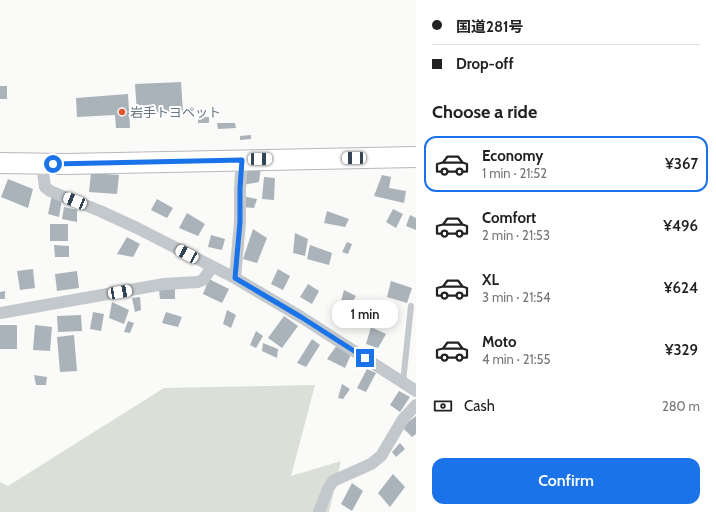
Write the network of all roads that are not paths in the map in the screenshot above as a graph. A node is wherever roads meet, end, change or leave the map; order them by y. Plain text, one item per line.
1 (416, 157) edge
2 (242, 160) junction
3 (0, 162) edge
4 (42, 164) junction
5 (212, 268) junction
6 (235, 278) junction
7 (411, 306) dead end
8 (0, 313) edge
9 (403, 382) junction
10 (416, 391) edge
11 (416, 405) edge
12 (319, 512) edge

1 - 2 highway
2 - 4 highway
2 - 6 street
3 - 4 highway
4 - 5 street
5 - 6 street
5 - 8 street
6 - 9 street
7 - 9 lane
9 - 10 street
11 - 12 street

